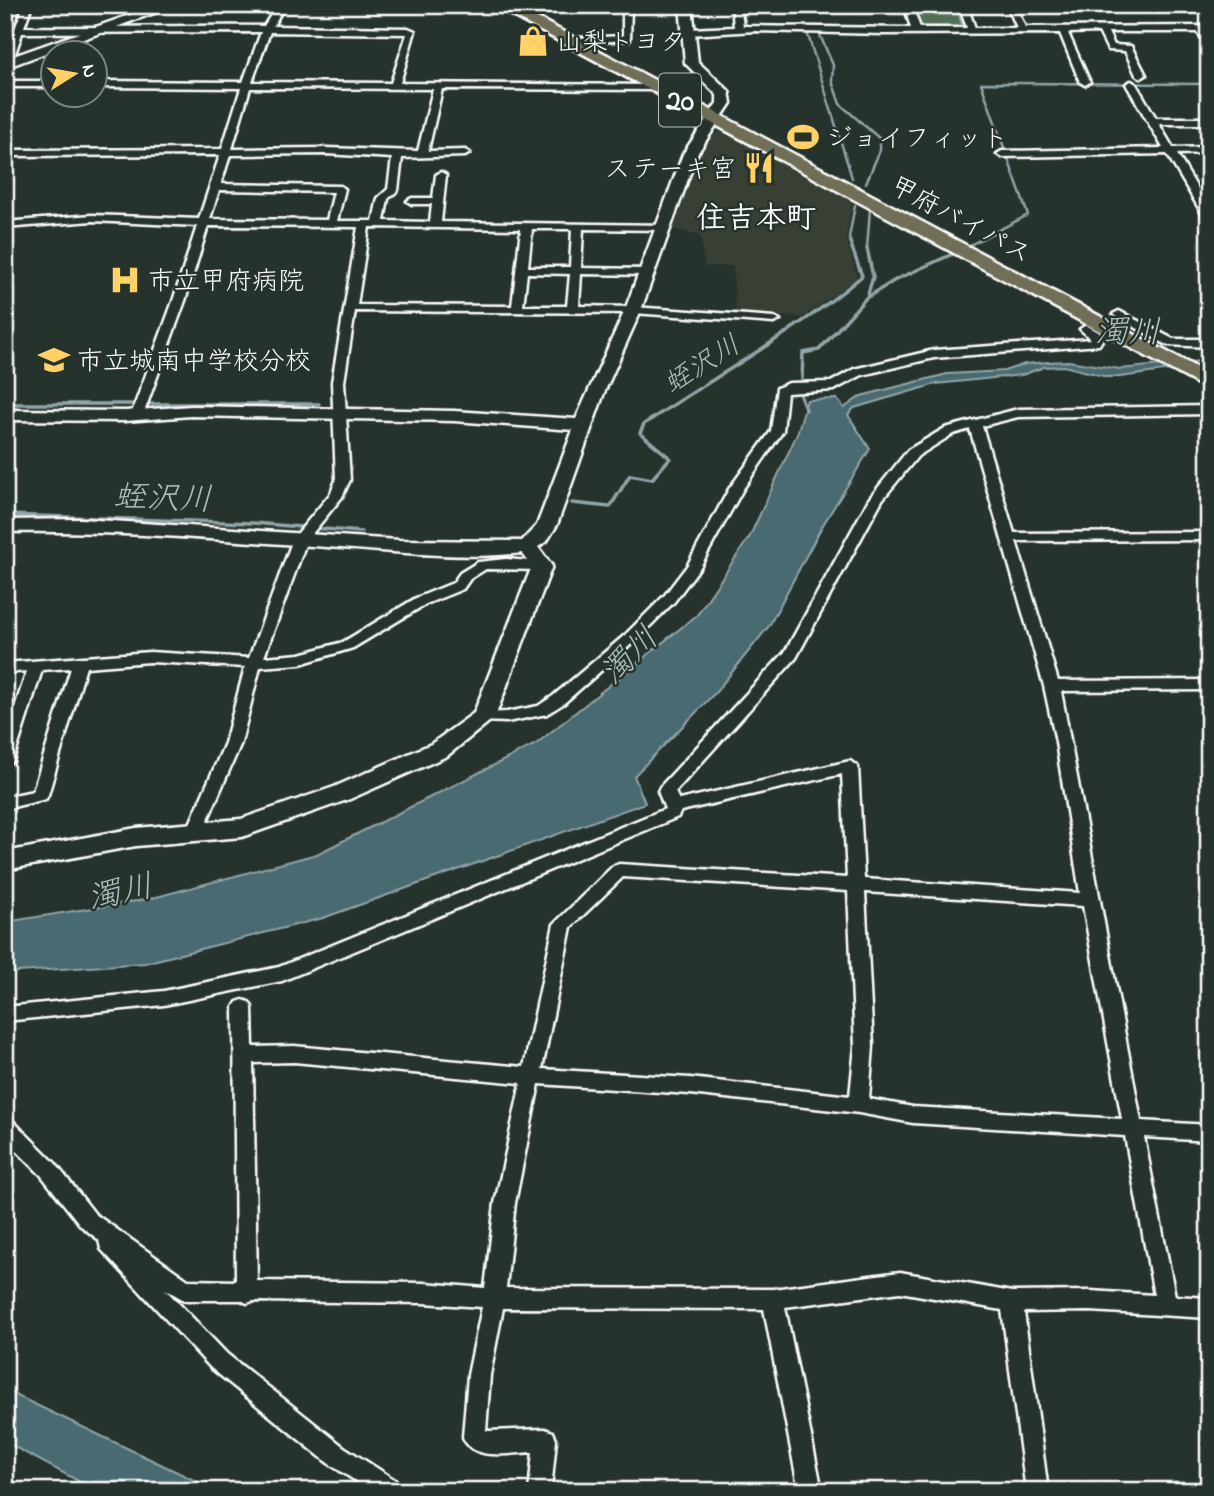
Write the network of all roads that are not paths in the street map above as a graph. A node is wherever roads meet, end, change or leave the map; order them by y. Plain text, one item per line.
1 (28, 5) edge
2 (170, 5) edge
3 (281, 5) edge
4 (500, 5) edge
5 (514, 5) edge
6 (563, 5) edge
7 (736, 5) edge
8 (908, 5) edge
9 (963, 5) edge
10 (1011, 5) edge
11 (627, 6) edge
12 (686, 6) edge
13 (739, 29) junction
14 (1205, 29) edge
15 (19, 30) junction
16 (268, 30) junction
17 (1022, 30) junction
18 (1063, 30) junction
19 (1102, 30) junction
20 (972, 31) junction
21 (97, 32) junction
22 (689, 32) junction
23 (916, 32) junction
24 (581, 40) junction
25 (1209, 45) edge
26 (6, 64) edge
27 (1141, 75) dead end
28 (1085, 82) dead end
29 (5, 84) edge
30 (38, 84) edge
31 (108, 84) edge
32 (247, 85) junction
33 (1131, 85) dead end
34 (394, 87) junction
35 (438, 87) junction
36 (654, 87) junction
37 (715, 115) junction
38 (1154, 121) junction
39 (1209, 121) edge
40 (1171, 150) junction
41 (1209, 150) edge
42 (5, 153) edge
43 (224, 153) junction
44 (465, 153) dead end
45 (422, 154) junction
46 (397, 155) junction
47 (1002, 155) dead end
48 (441, 175) dead end
49 (213, 187) junction
50 (412, 201) dead end
51 (438, 201) junction
52 (1209, 217) edge
53 (202, 223) junction
54 (331, 224) junction
55 (5, 225) edge
56 (364, 225) junction
57 (379, 225) junction
58 (435, 226) junction
59 (527, 226) junction
60 (578, 227) junction
61 (665, 228) junction
62 (522, 270) junction
63 (575, 271) junction
64 (648, 272) junction
65 (351, 308) junction
66 (517, 308) junction
67 (573, 309) junction
68 (634, 310) junction
69 (1119, 314) dead end
70 (774, 320) dead end
71 (1086, 329) dead end
72 (1209, 343) edge
73 (1145, 344) junction
74 (1209, 373) edge
75 (1209, 383) edge
76 (139, 409) junction
77 (1209, 410) edge
78 (339, 414) junction
79 (5, 415) edge
80 (975, 423) junction
81 (584, 425) junction
82 (5, 526) edge
83 (307, 530) junction
84 (1209, 536) edge
85 (1007, 537) junction
86 (527, 546) junction
87 (542, 566) junction
88 (80, 663) junction
89 (254, 663) junction
90 (36, 667) junction
91 (5, 668) edge
92 (1209, 685) edge
93 (1052, 686) junction
94 (484, 717) junction
95 (5, 761) edge
96 (5, 803) edge
97 (674, 807) junction
98 (194, 832) junction
99 (5, 861) edge
100 (856, 884) junction
101 (1090, 900) junction
102 (243, 1007) dead end
103 (5, 1014) edge
104 (244, 1055) junction
105 (533, 1076) junction
106 (859, 1105) junction
107 (5, 1126) edge
108 (1133, 1126) junction
109 (1209, 1133) edge
110 (88, 1220) junction
111 (247, 1293) junction
112 (494, 1298) junction
113 (773, 1299) junction
114 (1012, 1302) junction
115 (1166, 1304) junction
116 (1209, 1308) edge
117 (392, 1491) edge
118 (540, 1491) edge
119 (811, 1491) edge
120 (1037, 1491) edge

1 - 15 street
2 - 21 street
3 - 16 street
4 - 36 highway, 甲府バイパス / 20
5 - 24 highway, 甲府バイパス / 20
6 - 11 street
7 - 13 street
8 - 23 street
9 - 20 street
10 - 17 street
11 - 12 street
11 - 24 street
12 - 22 street
13 - 22 street
13 - 23 street
14 - 19 street
14 - 25 street
15 - 21 street
15 - 26 street
16 - 21 street
16 - 32 street
16 - 34 street
17 - 18 street
17 - 20 street
18 - 19 street
18 - 28 street
19 - 27 street
20 - 23 street
21 - 26 street
22 - 37 street
24 - 37 highway, 甲府バイパス / 20
29 - 30 street
31 - 32 street
32 - 34 street
32 - 43 street
33 - 38 street
34 - 35 street
35 - 36 street
35 - 45 street
36 - 37 highway, 甲府バイパス / 20
37 - 61 street
37 - 73 highway, 甲府バイパス / 20
38 - 39 street
38 - 40 street
40 - 41 street
40 - 47 street
40 - 52 street
42 - 43 street
43 - 46 street
43 - 49 street
44 - 45 street
45 - 46 street
46 - 57 street
48 - 51 street
49 - 53 street
49 - 54 street
50 - 51 street
51 - 58 street
53 - 54 street
53 - 55 street
53 - 76 street
54 - 56 street
56 - 57 street
56 - 65 street
57 - 58 street
58 - 59 street
59 - 60 street
59 - 62 street
60 - 61 street
60 - 63 street
61 - 64 street
62 - 63 street
62 - 66 street
63 - 64 street
63 - 67 street
64 - 68 street
65 - 66 street
65 - 78 street
66 - 67 street
67 - 68 street
68 - 70 street
68 - 81 street
69 - 72 street
71 - 94 street
73 - 74 highway, 甲府バイパス / 20
73 - 75 highway, 甲府バイパス / 20
76 - 78 street
76 - 79 street
77 - 80 street
78 - 81 street
78 - 83 street
80 - 85 street
80 - 97 street
81 - 86 street
82 - 83 street
83 - 86 street
83 - 89 street
84 - 85 street
85 - 93 street
86 - 87 street
87 - 89 street
87 - 94 street
88 - 89 street
88 - 90 street
88 - 96 street
89 - 98 street
90 - 91 street
90 - 95 street
92 - 93 street
93 - 101 street
94 - 98 street
97 - 100 street
97 - 103 street
98 - 99 street
100 - 101 street
100 - 105 street
100 - 106 street
101 - 108 street
102 - 104 street
104 - 105 street
104 - 111 street
105 - 106 street
105 - 112 street
106 - 108 street
107 - 110 street
108 - 109 street
108 - 115 street
110 - 111 street
110 - 117 street
111 - 112 street
112 - 113 street
112 - 118 street
113 - 114 street
113 - 119 street
114 - 115 street
114 - 120 street
115 - 116 street

